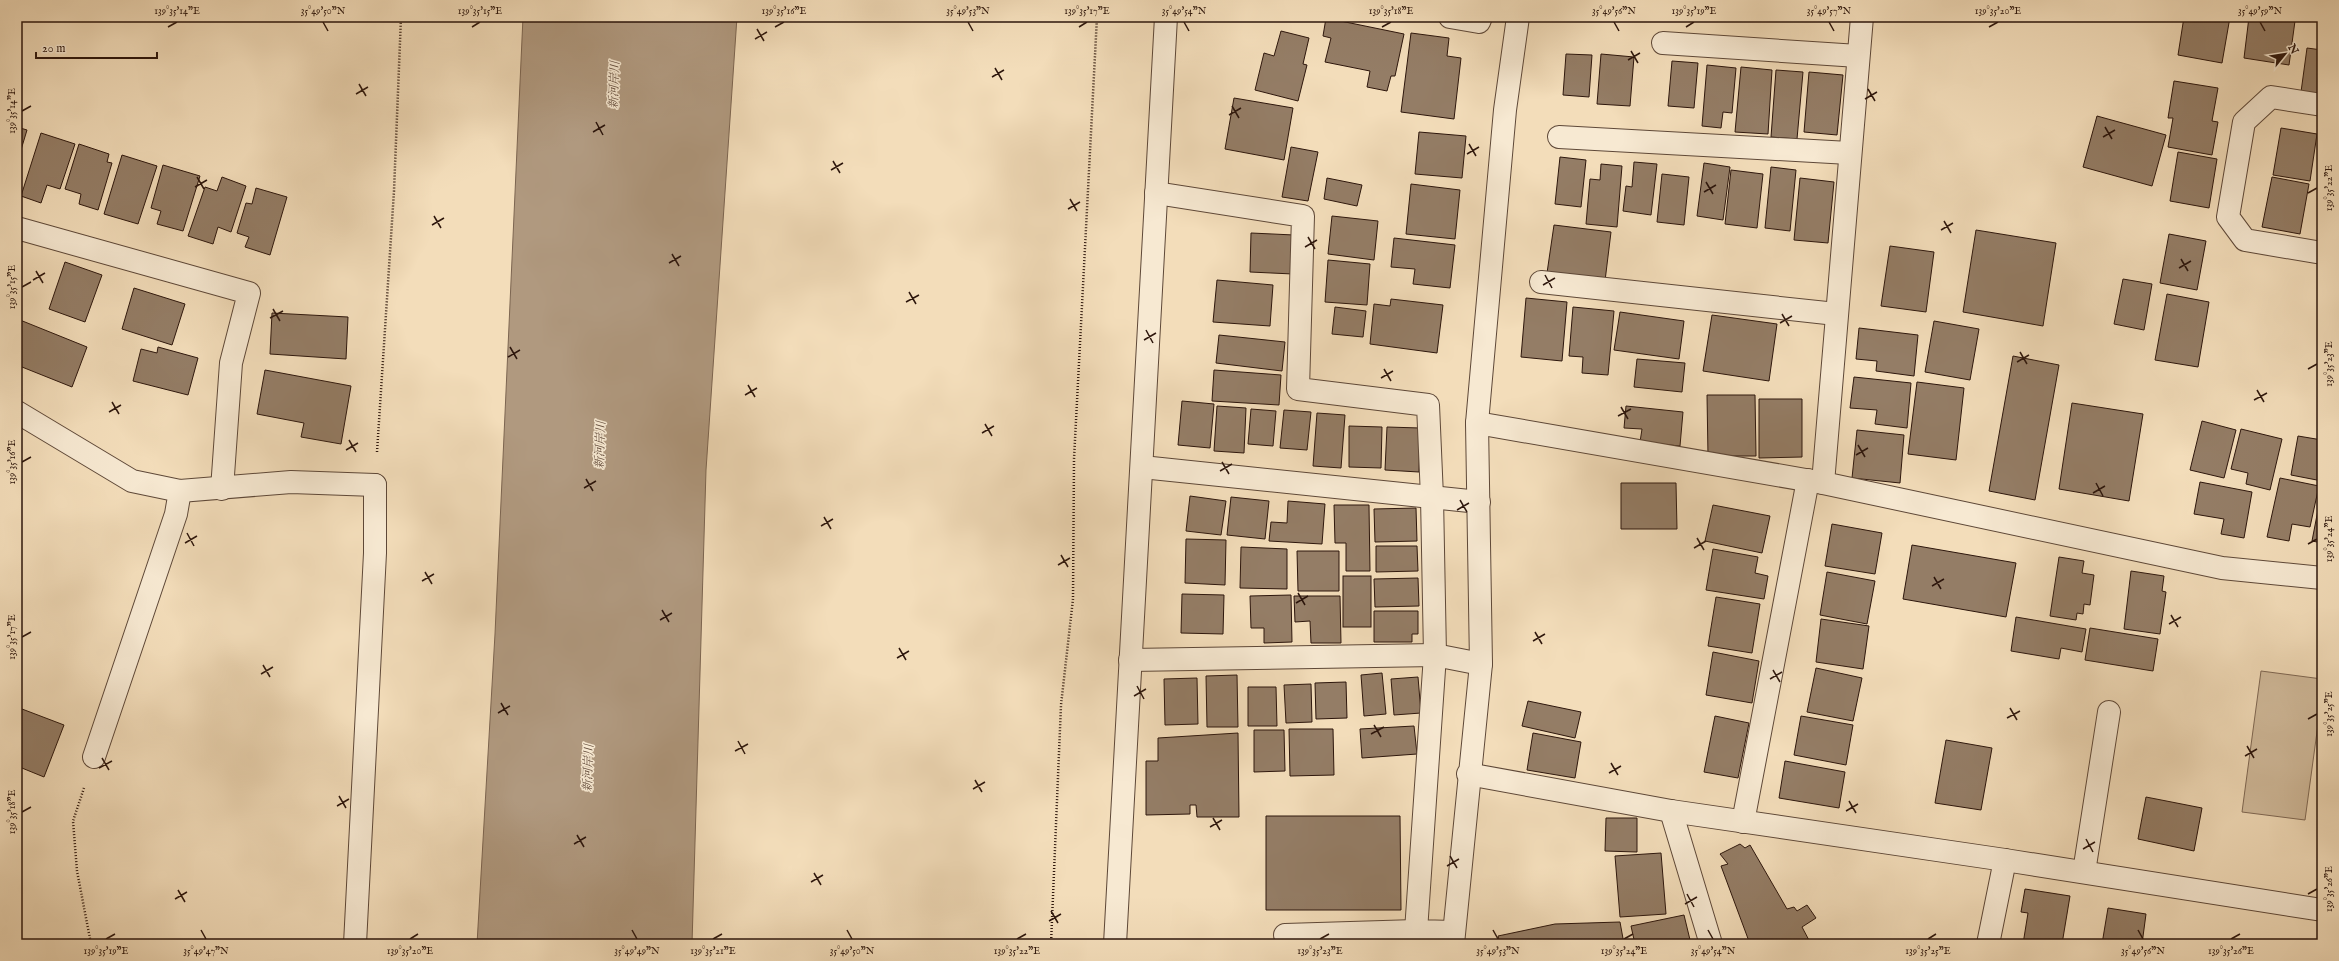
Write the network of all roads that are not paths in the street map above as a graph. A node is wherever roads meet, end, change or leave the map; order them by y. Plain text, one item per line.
1 (1166, 17) edge
2 (1450, 17) edge
3 (1482, 17) edge
4 (1518, 17) edge
5 (1862, 17) edge
6 (1663, 43) dead end
7 (1858, 56) junction
8 (2322, 105) edge
9 (1559, 137) dead end
10 (1849, 153) junction
11 (1156, 193) junction
12 (17, 228) edge
13 (2322, 253) edge
14 (1541, 282) dead end
15 (1836, 314) junction
16 (17, 412) edge
17 (1477, 423) junction
18 (1142, 467) junction
19 (1815, 482) junction
20 (222, 489) junction
21 (180, 491) junction
22 (1432, 497) junction
23 (1479, 502) junction
24 (2322, 578) edge
25 (1435, 655) junction
26 (1130, 660) junction
27 (1481, 664) junction
28 (2109, 712) dead end
29 (94, 757) road end
30 (1468, 774) junction
31 (1671, 811) junction
32 (1743, 822) junction
33 (2005, 860) junction
34 (2084, 872) junction
35 (2322, 910) edge
36 (1416, 931) junction
37 (1285, 935) dead end
38 (1453, 938) edge
39 (355, 944) edge
40 (1115, 944) edge
41 (1711, 944) edge
42 (1988, 944) edge

1 - 11 street
2 - 3 street
4 - 17 street
5 - 7 street
6 - 7 street
7 - 10 street
8 - 13 street
9 - 10 street
10 - 15 street
11 - 18 street
11 - 22 street
12 - 20 street
14 - 15 street
15 - 19 street
16 - 21 street
17 - 19 street
17 - 23 street
18 - 22 street
18 - 26 street
19 - 24 street
19 - 32 street
20 - 21 street
20 - 39 street
21 - 29 street
22 - 23 street
22 - 25 street
23 - 27 street
25 - 26 street
25 - 27 street
25 - 36 street
26 - 40 street
27 - 30 street
28 - 34 street
30 - 31 street
30 - 38 street
31 - 32 street
31 - 41 street
32 - 33 street
33 - 34 street
33 - 42 street
34 - 35 street
36 - 37 street
36 - 38 street

